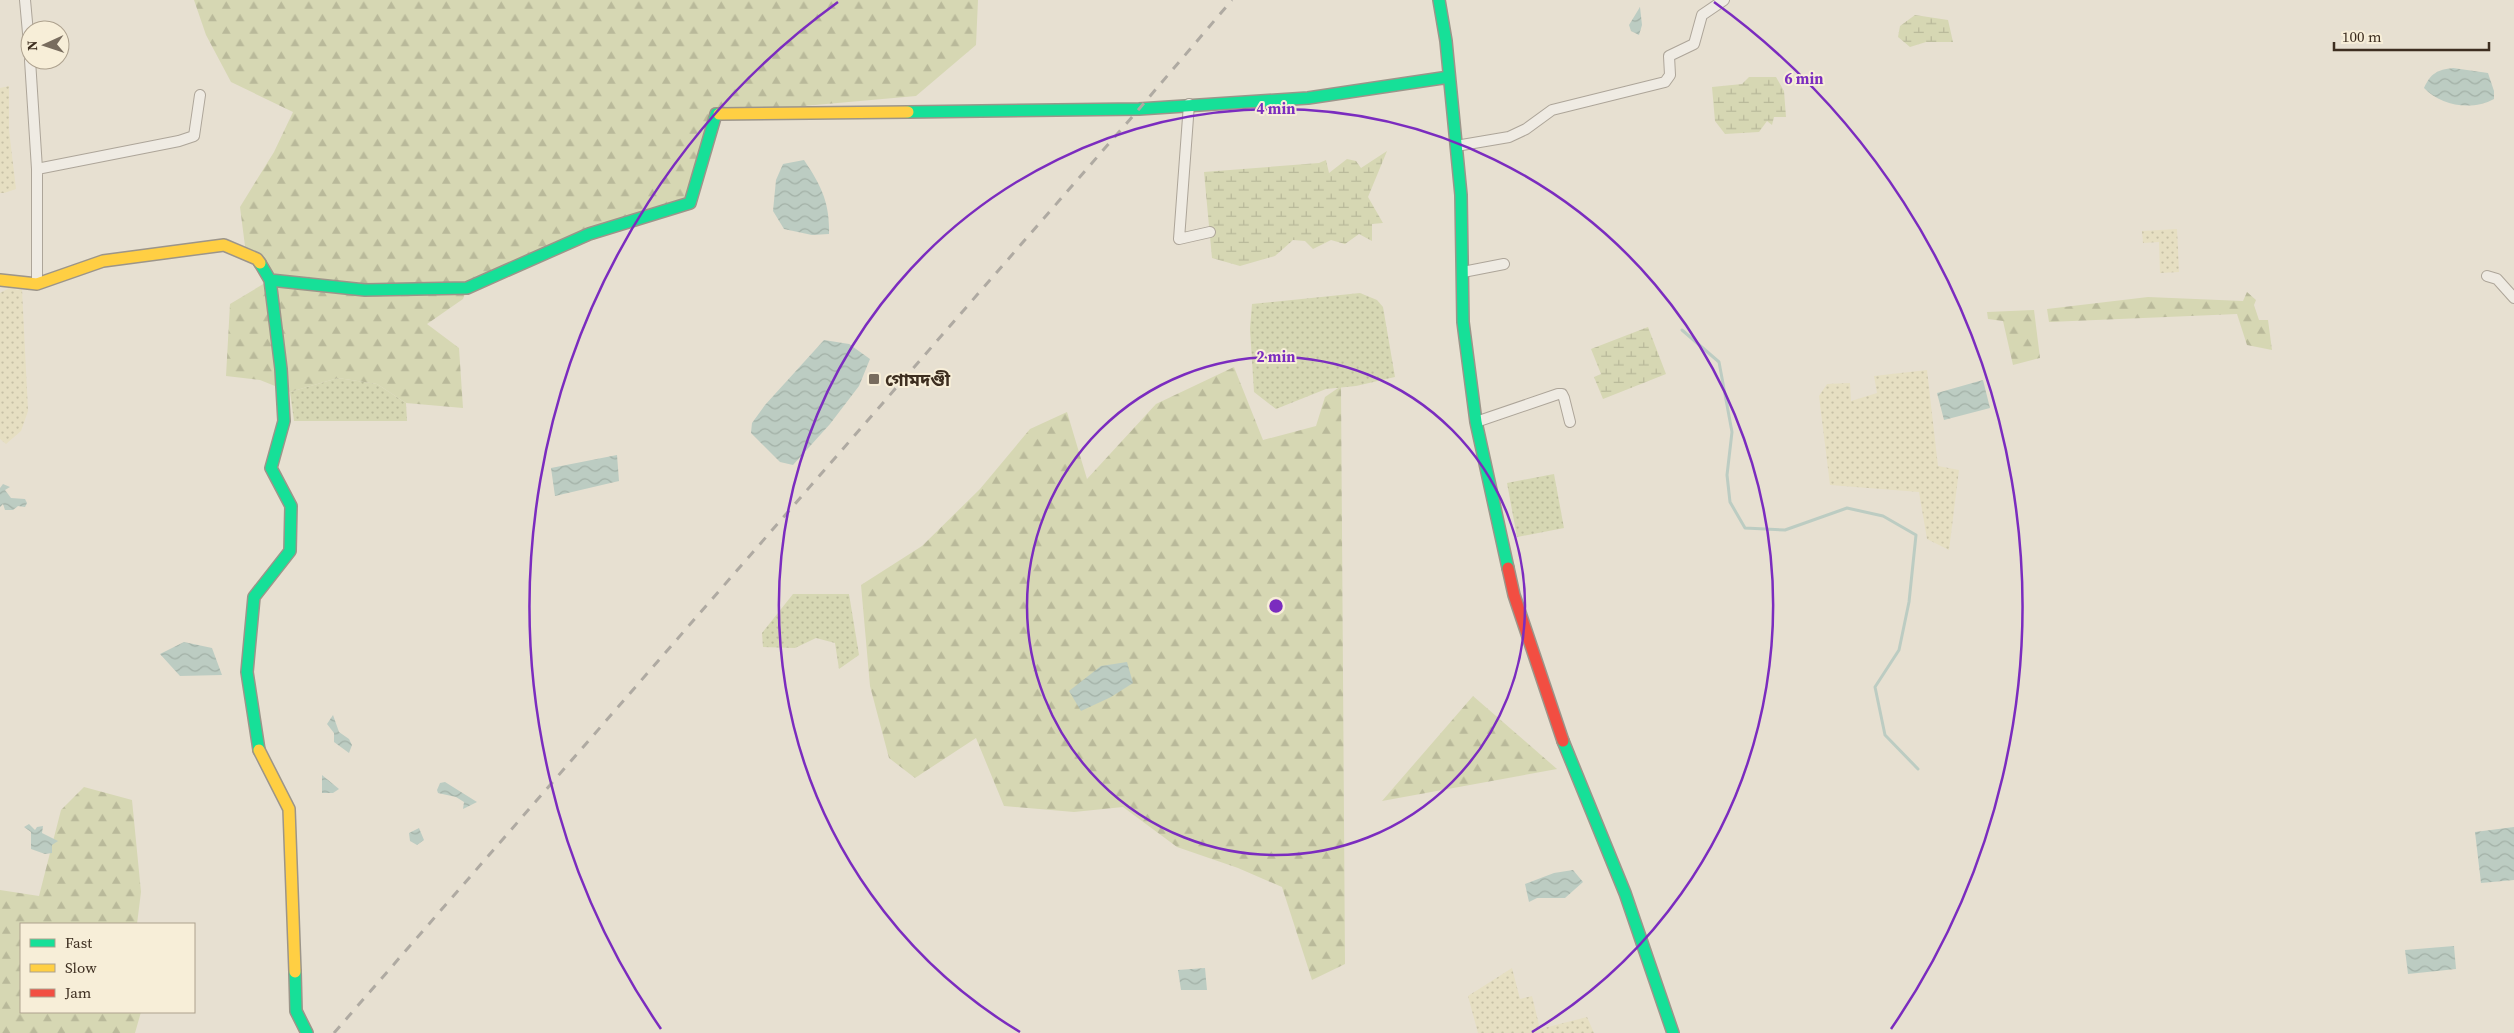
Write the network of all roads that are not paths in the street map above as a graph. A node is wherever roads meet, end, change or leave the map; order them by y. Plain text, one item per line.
1 (25, 0) edge
2 (1439, 0) edge
3 (1724, 0) edge
4 (27, 20) edge
5 (31, 70) edge
6 (1449, 76) junction
7 (200, 95) dead end
8 (1189, 104) junction
9 (1456, 146) junction
10 (37, 169) junction
11 (1210, 232) dead end
12 (1504, 264) dead end
13 (1463, 272) junction
14 (2486, 276) dead end
15 (0, 280) edge
16 (270, 280) junction
17 (37, 284) junction
18 (2514, 298) edge
19 (1476, 422) junction
20 (1570, 422) dead end
21 (307, 1033) edge
22 (1673, 1033) edge

1 - 4 street
2 - 6 street
3 - 9 street
5 - 10 street
6 - 8 street
6 - 9 street
7 - 10 street
8 - 11 street
8 - 16 street
9 - 13 street
10 - 17 street
12 - 13 street
13 - 19 street
14 - 18 street
15 - 17 street
16 - 17 street
16 - 21 street
19 - 20 street
19 - 22 street

